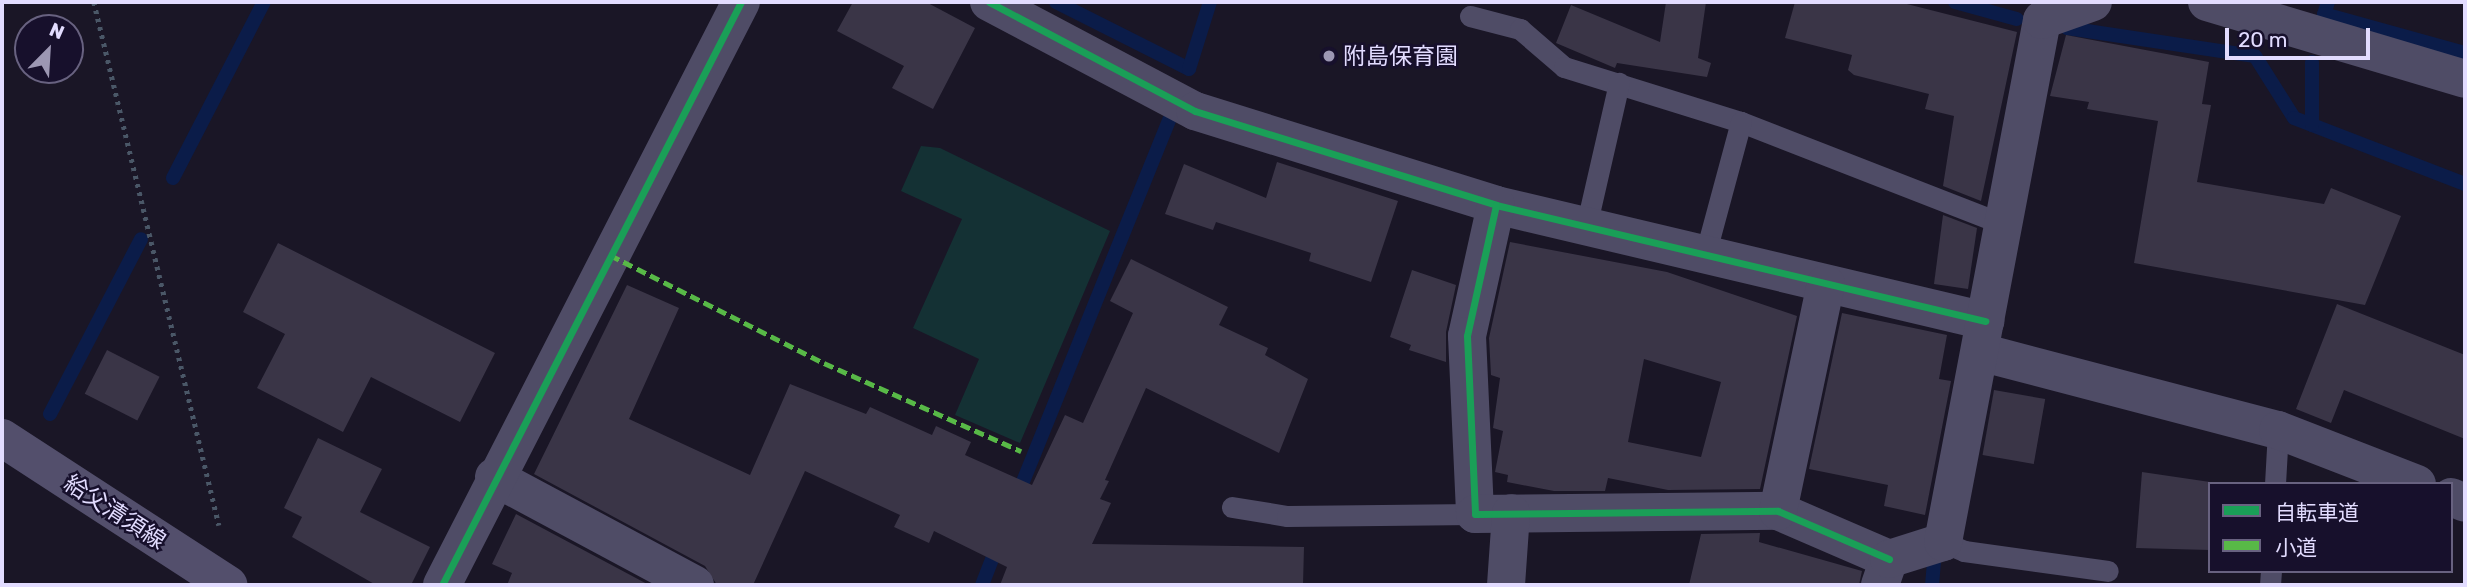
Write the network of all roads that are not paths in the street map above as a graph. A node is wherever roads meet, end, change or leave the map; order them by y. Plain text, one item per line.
1 (741, 2) edge
2 (989, 2) edge
3 (2093, 2) edge
4 (2207, 2) edge
5 (1470, 16) dead end
6 (2465, 79) edge
7 (1619, 83) junction
8 (1741, 122) junction
9 (1496, 205) junction
10 (2003, 224) junction
11 (1586, 227) junction
12 (1705, 255) junction
13 (1826, 284) junction
14 (1982, 337) junction
15 (2278, 430) junction
16 (2, 438) edge
17 (494, 477) junction
18 (2275, 482) edge
19 (2412, 482) edge
20 (1232, 507) dead end
21 (1778, 511) junction
22 (1493, 513) junction
23 (1943, 542) junction
24 (2108, 571) dead end
25 (1884, 572) edge
26 (228, 585) edge
27 (442, 585) edge
28 (695, 585) edge
29 (1506, 585) edge

1 - 17 street
2 - 9 street
3 - 10 street
4 - 6 street
5 - 7 lane
7 - 8 lane
7 - 11 lane
8 - 10 lane
8 - 12 lane
9 - 11 street
9 - 22 street
10 - 14 street
11 - 12 street
12 - 13 street
13 - 14 street
13 - 21 street
14 - 15 street
14 - 23 street
15 - 18 lane
15 - 19 street
16 - 26 main road, 給父清須線
17 - 27 street
17 - 28 street
20 - 22 lane
21 - 22 street
21 - 25 street
22 - 29 street
23 - 24 lane
23 - 25 street

